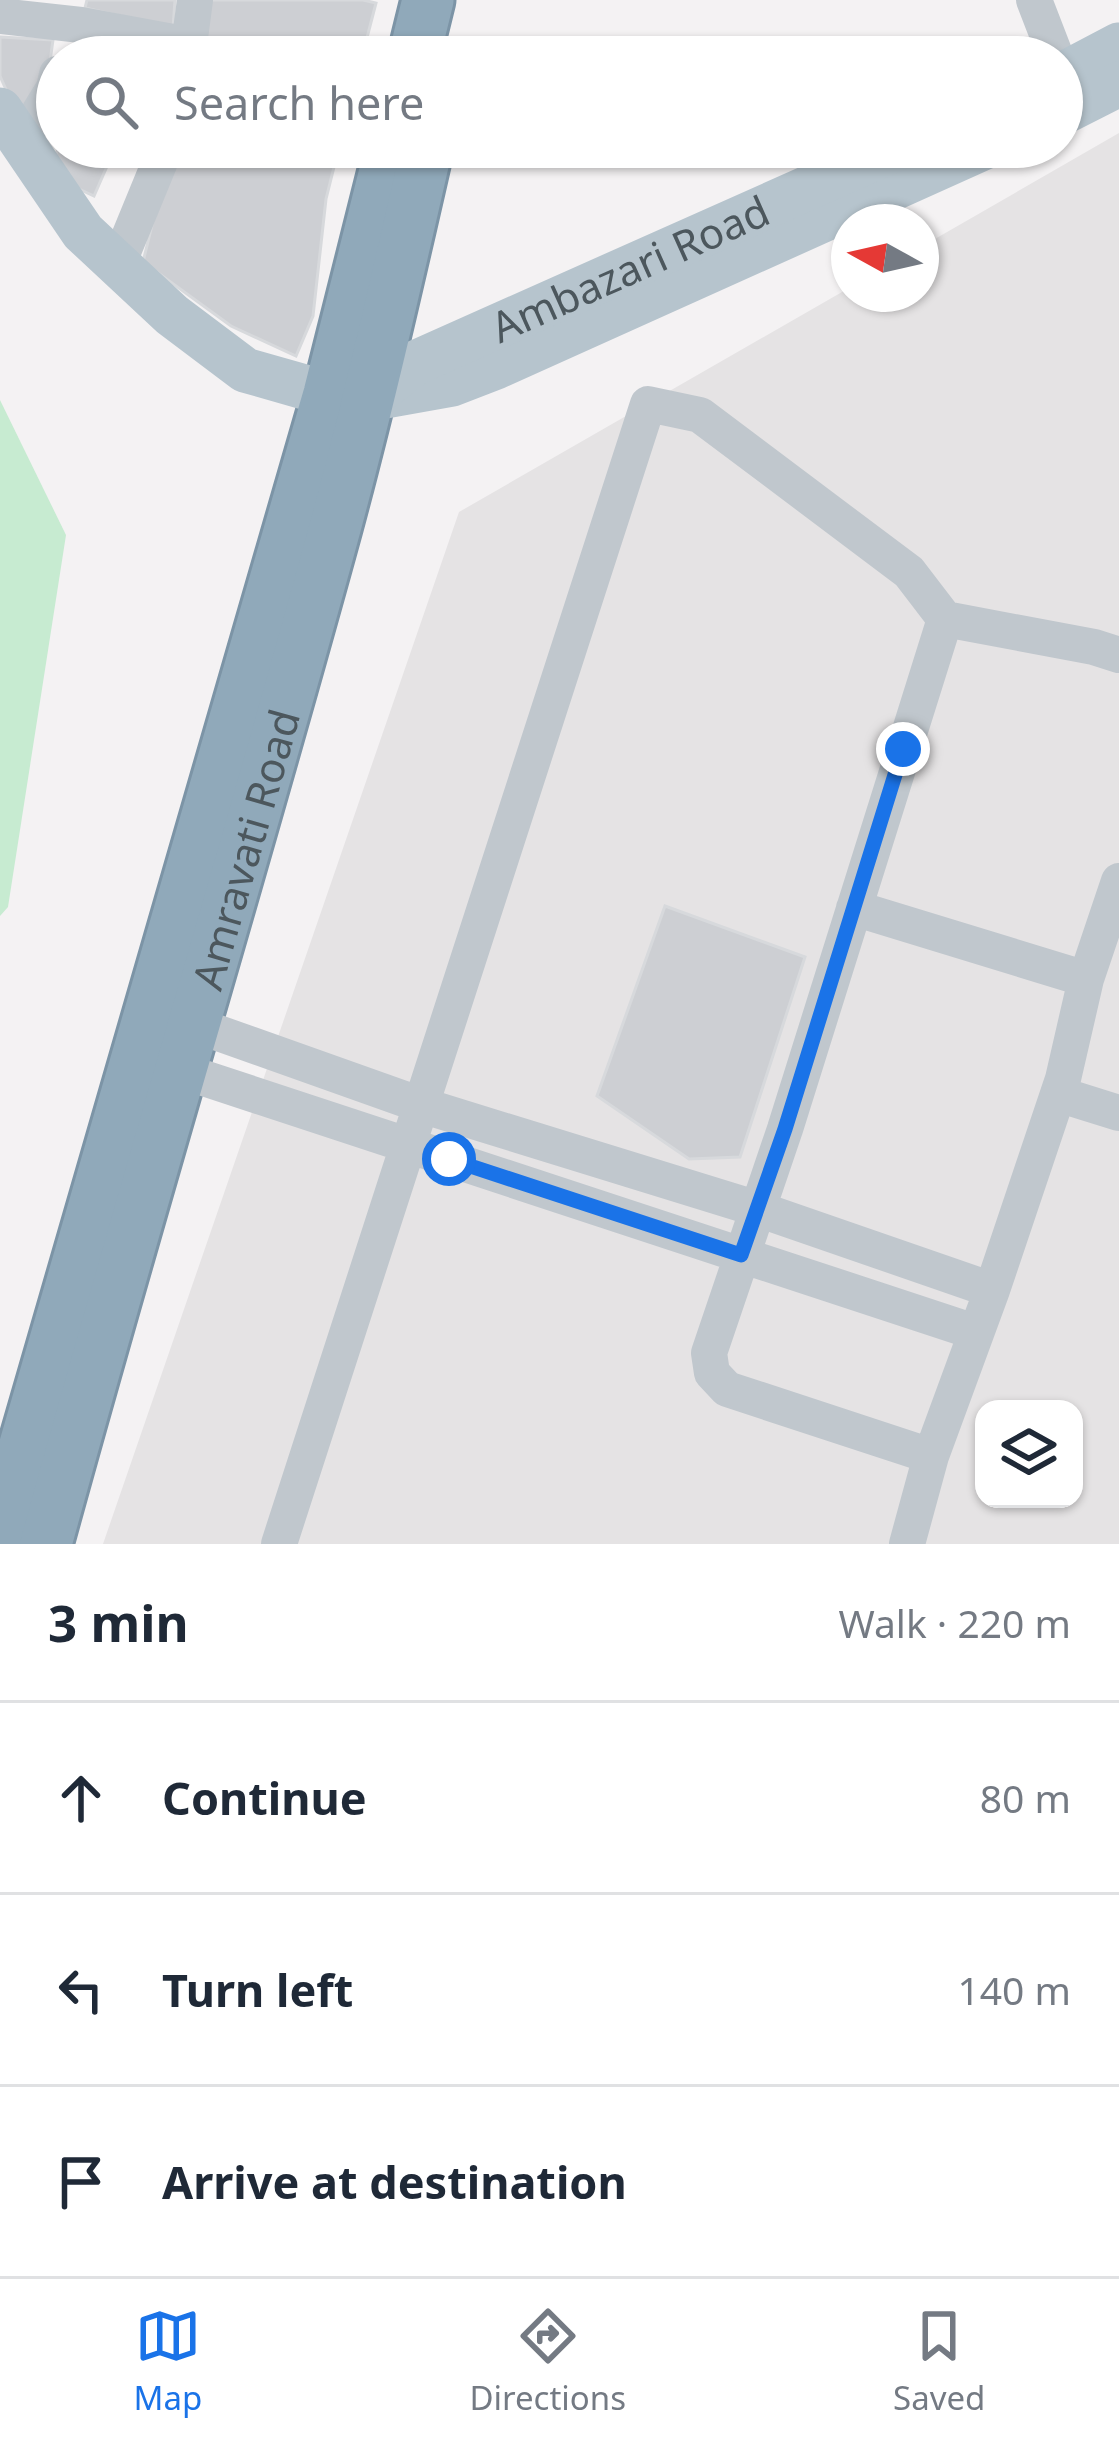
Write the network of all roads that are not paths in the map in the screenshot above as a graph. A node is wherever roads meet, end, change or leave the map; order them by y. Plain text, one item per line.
1 (195, 0) edge
2 (428, 0) edge
3 (462, 0) edge
4 (1034, 0) edge
5 (0, 16) edge
6 (67, 27) edge
7 (112, 36) edge
8 (189, 36) edge
9 (419, 36) edge
10 (453, 36) edge
11 (1049, 36) edge
12 (1119, 45) edge
13 (1083, 63) edge
14 (1119, 84) edge
15 (1083, 102) edge
16 (36, 104) edge
17 (11, 126) edge
18 (36, 163) edge
19 (40, 168) edge
20 (157, 168) edge
21 (387, 168) edge
22 (420, 168) edge
23 (854, 168) edge
24 (938, 168) edge
25 (118, 265) junction
26 (349, 397) junction
27 (945, 619) junction
28 (1119, 655) edge
29 (1119, 881) edge
30 (854, 908) junction
31 (1087, 979) junction
32 (166, 1040) junction
33 (1058, 1094) junction
34 (421, 1105) junction
35 (1119, 1113) edge
36 (408, 1146) junction
37 (758, 1210) junction
38 (741, 1255) junction
39 (992, 1290) junction
40 (975, 1332) junction
41 (932, 1456) junction
42 (0, 1531) edge
43 (46, 1544) edge
44 (279, 1544) edge
45 (908, 1544) edge

1 - 8 street
2 - 9 highway
3 - 10 highway
4 - 11 street
5 - 6 street
6 - 7 street
12 - 13 main road
14 - 15 main road
16 - 17 street
17 - 18 main road
19 - 25 main road
20 - 25 street
21 - 26 highway, Amravati Road
22 - 26 highway, Amravati Road
23 - 26 main road, Ambazari Road
24 - 26 main road
25 - 26 main road
26 - 32 highway, Amravati Road
27 - 28 street
27 - 30 street
27 - 34 street
29 - 31 street
30 - 31 street
30 - 37 street
31 - 33 street
32 - 34 street
32 - 36 street
32 - 42 highway, Amravati Road
32 - 43 highway, Amravati Road
33 - 35 street
33 - 39 street
34 - 36 street
34 - 37 street
36 - 38 street
36 - 44 street
37 - 38 street
37 - 39 street
38 - 40 street
38 - 41 street
39 - 40 street
40 - 41 street
41 - 45 street

